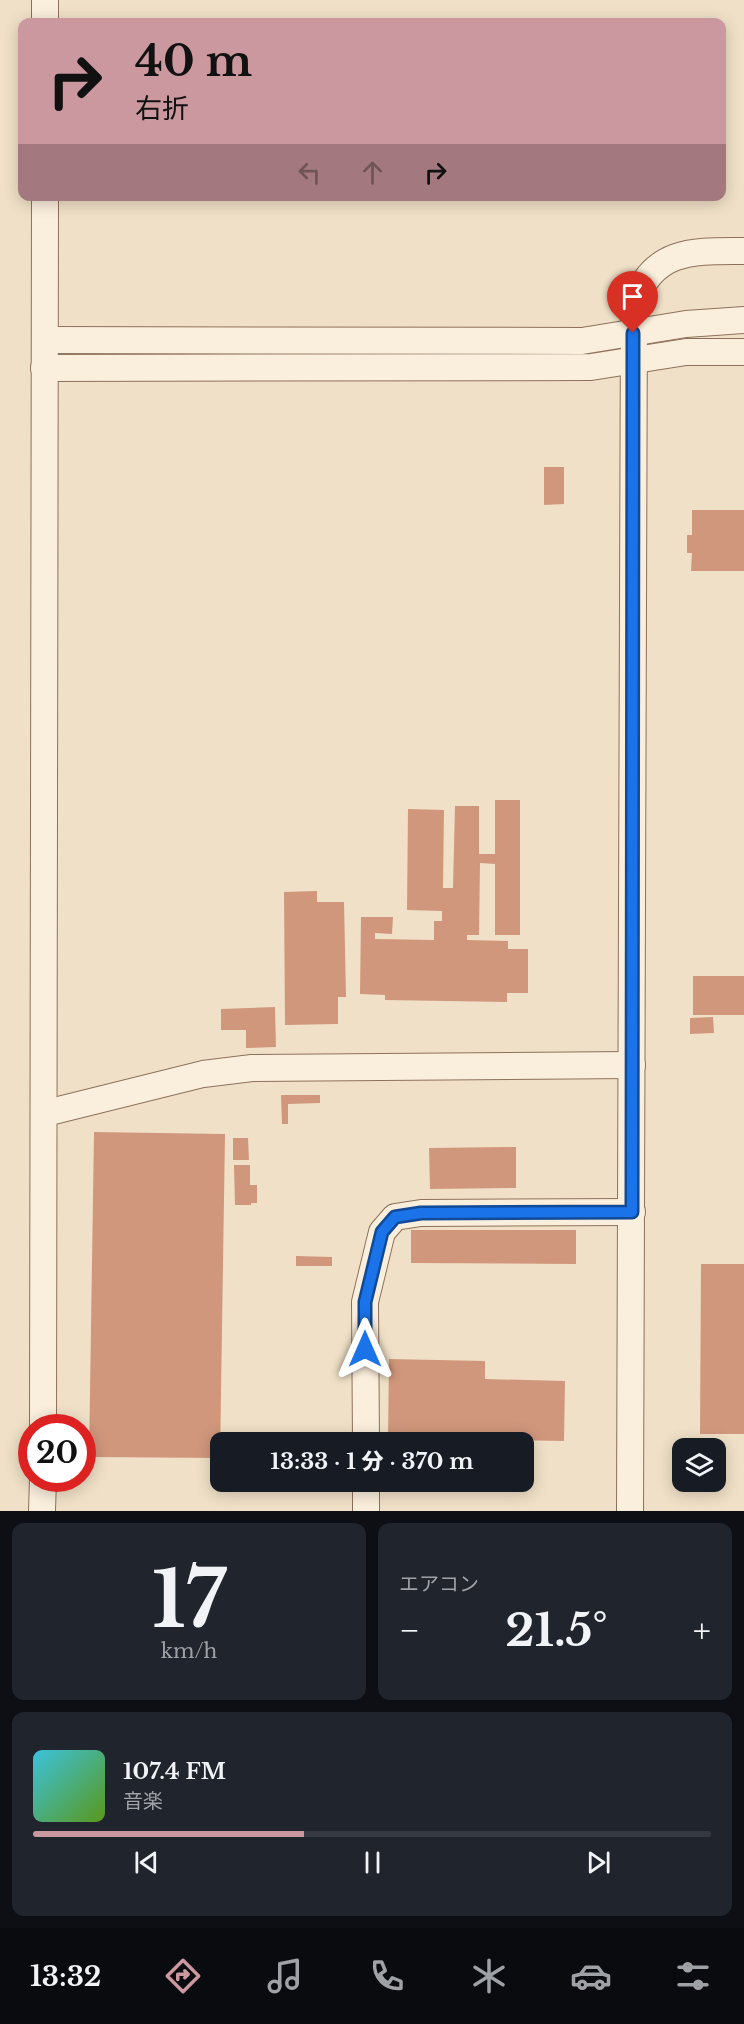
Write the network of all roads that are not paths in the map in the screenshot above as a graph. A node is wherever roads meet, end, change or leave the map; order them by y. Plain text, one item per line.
1 (45, 0) edge
2 (45, 18) edge
3 (45, 201) edge
4 (744, 251) edge
5 (744, 321) edge
6 (633, 333) junction
7 (45, 340) junction
8 (744, 352) edge
9 (633, 360) junction
10 (44, 368) junction
11 (632, 1065) junction
12 (46, 1113) junction
13 (632, 1212) junction
14 (43, 1414) edge
15 (366, 1432) edge
16 (43, 1492) edge
17 (366, 1492) edge
18 (42, 1511) edge
19 (366, 1511) edge
20 (630, 1511) edge

1 - 2 lane
3 - 7 lane
4 - 6 lane
5 - 6 lane
6 - 7 lane
6 - 9 lane
7 - 10 lane
8 - 9 lane
9 - 10 lane
9 - 11 lane
10 - 12 lane
11 - 12 lane
11 - 13 lane
12 - 14 lane
13 - 15 lane
13 - 20 lane
16 - 18 lane
17 - 19 lane

